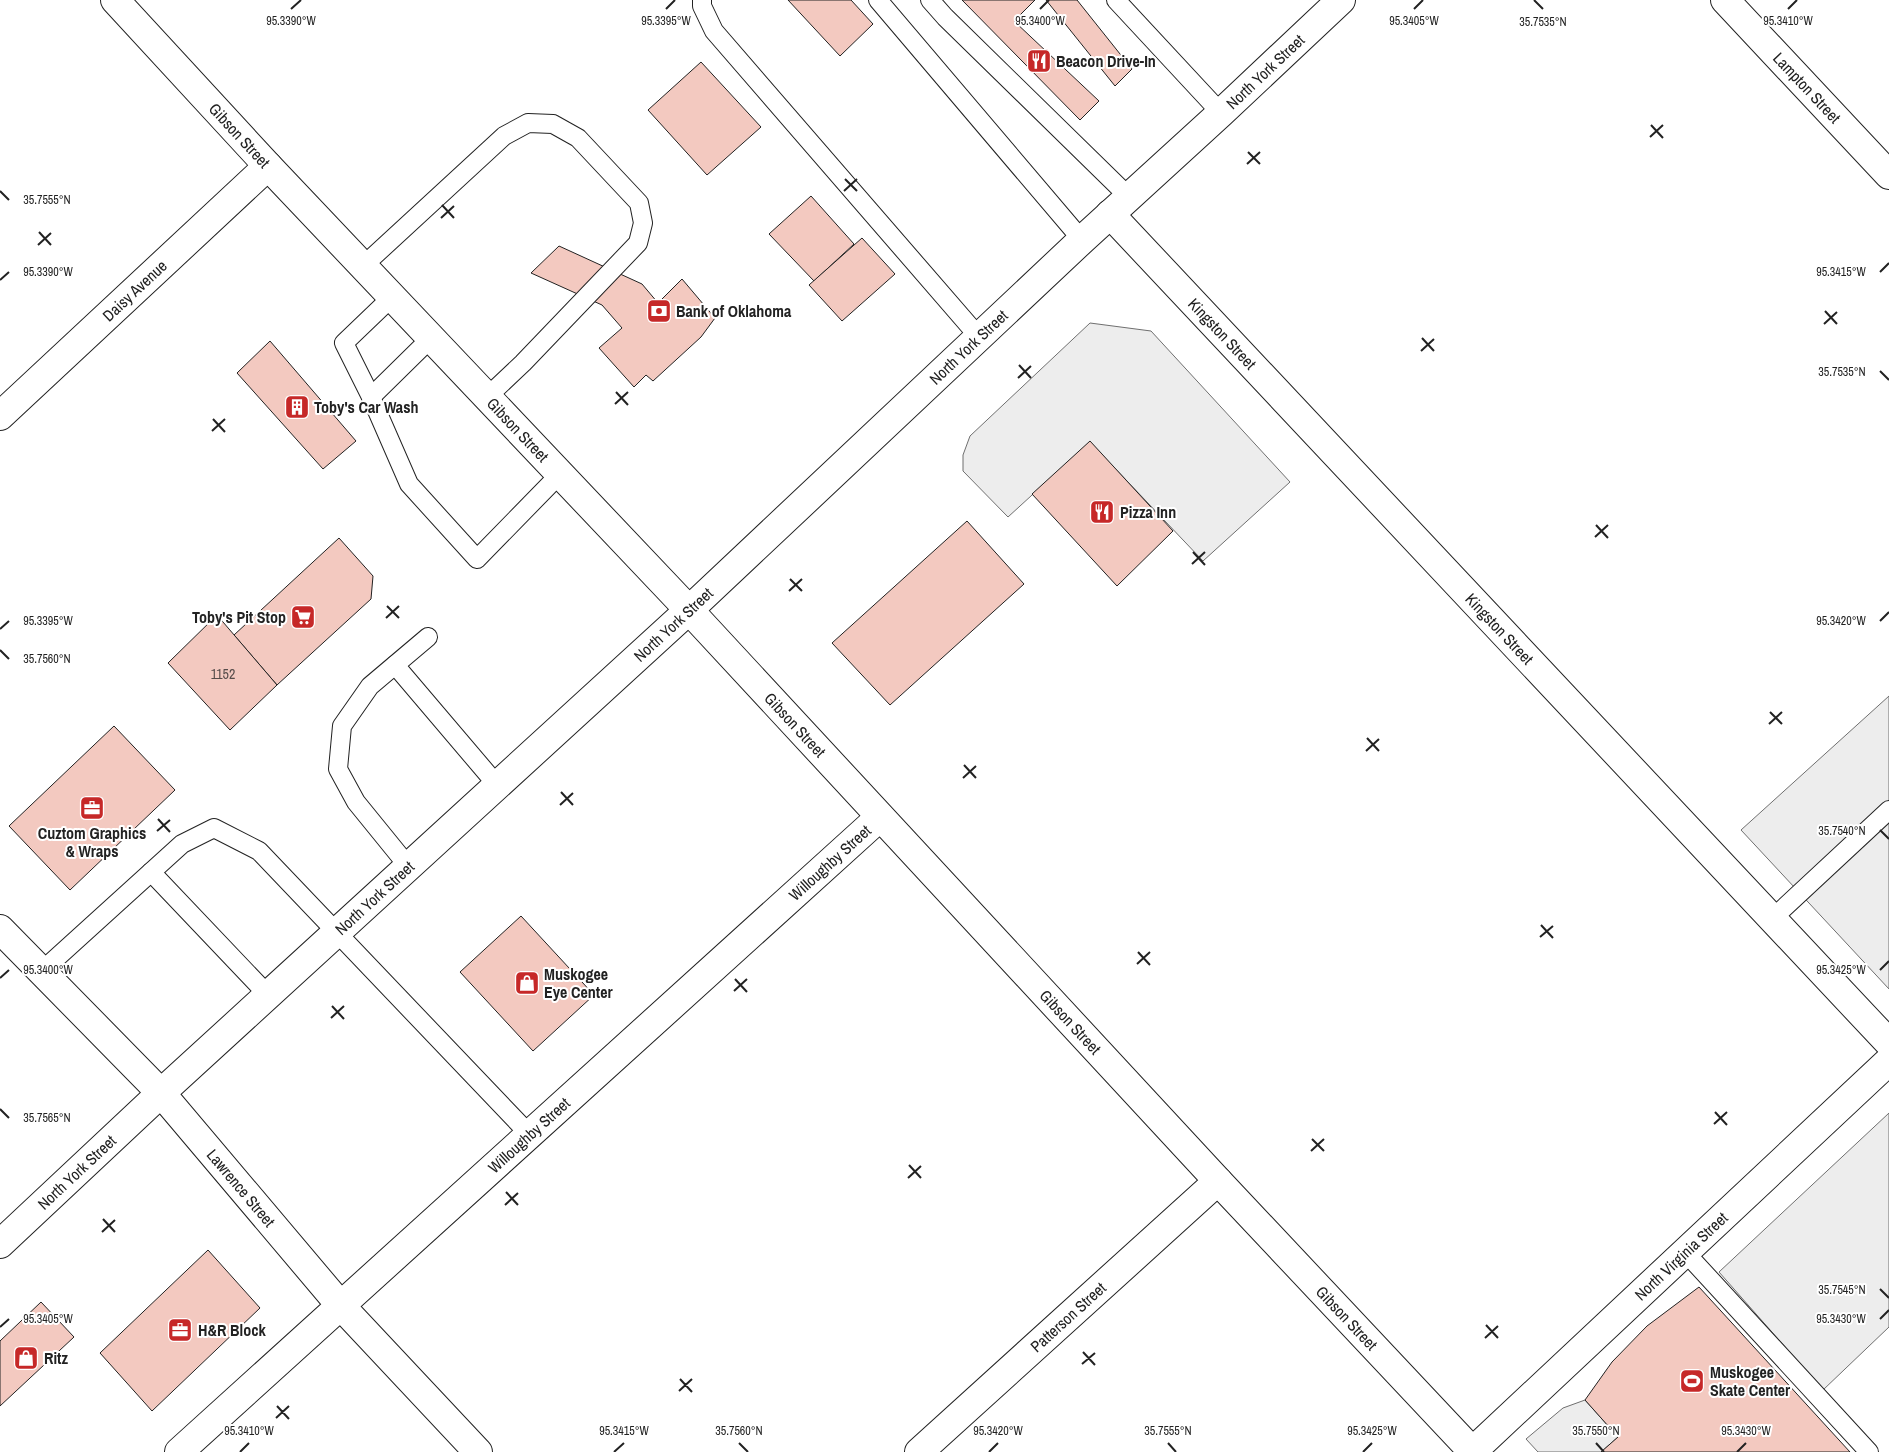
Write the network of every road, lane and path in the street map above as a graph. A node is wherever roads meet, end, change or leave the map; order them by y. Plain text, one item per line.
1 (115, 0) edge
2 (702, 0) edge
3 (878, 0) edge
4 (930, 0) edge
5 (1116, 0) edge
6 (1341, 0) edge
7 (1725, 0) edge
8 (1221, 114) junction
9 (268, 166) junction
10 (1889, 175) edge
11 (1120, 205) junction
12 (1082, 240) junction
13 (363, 266) junction
14 (392, 297) junction
15 (979, 337) junction
16 (431, 338) junction
17 (371, 397) junction
18 (487, 397) junction
19 (0, 416) edge
20 (560, 474) junction
21 (688, 610) junction
22 (428, 636) dead end
23 (395, 665) junction
24 (497, 785) junction
25 (1889, 810) edge
26 (880, 817) junction
27 (408, 866) junction
28 (151, 872) junction
29 (1772, 919) junction
30 (0, 929) edge
31 (336, 933) junction
32 (42, 971) junction
33 (268, 995) junction
34 (1889, 1043) edge
35 (1889, 1061) edge
36 (161, 1092) junction
37 (530, 1134) junction
38 (1218, 1181) junction
39 (0, 1244) edge
40 (1685, 1252) junction
41 (340, 1306) junction
42 (179, 1452) edge
43 (478, 1452) edge
44 (919, 1452) edge
45 (1473, 1452) edge
46 (1869, 1452) edge

1 - 9 street, Gibson Street
2 - 15 lane
3 - 12 lane
4 - 11 lane
5 - 8 lane
6 - 8 street, North York Street
7 - 10 street, Lampton Street
8 - 11 street, North York Street
9 - 13 street, Gibson Street
9 - 19 street, Daisy Avenue
11 - 12 street, North York Street
11 - 29 street, Kingston Street
12 - 15 street, North York Street
13 - 14 street, Gibson Street
13 - 18 lane
14 - 16 street, Gibson Street
14 - 17 lane
15 - 21 street, North York Street
16 - 17 lane
16 - 18 street, Gibson Street
17 - 20 lane
18 - 20 street, Gibson Street
20 - 21 street, Gibson Street
21 - 24 street, North York Street
21 - 26 street, Gibson Street
22 - 23 lane
23 - 24 lane
23 - 27 lane
24 - 27 street, North York Street
25 - 29 lane
26 - 37 street, Willoughby Street
26 - 38 street, Gibson Street
27 - 31 street, North York Street
28 - 31 lane
28 - 32 lane
28 - 33 lane
29 - 34 street, Kingston Street
30 - 32 street, Lawrence Street
31 - 33 street, North York Street
31 - 37 lane
32 - 36 street, Lawrence Street
33 - 36 street, North York Street
35 - 40 street, North Virginia Street
36 - 39 street, North York Street
36 - 41 street, Lawrence Street
37 - 41 street, Willoughby Street
38 - 44 street, Patterson Street
38 - 45 street, Gibson Street
40 - 45 street, North Virginia Street
40 - 46 lane
41 - 42 street, Willoughby Street
41 - 43 street, Lawrence Street

